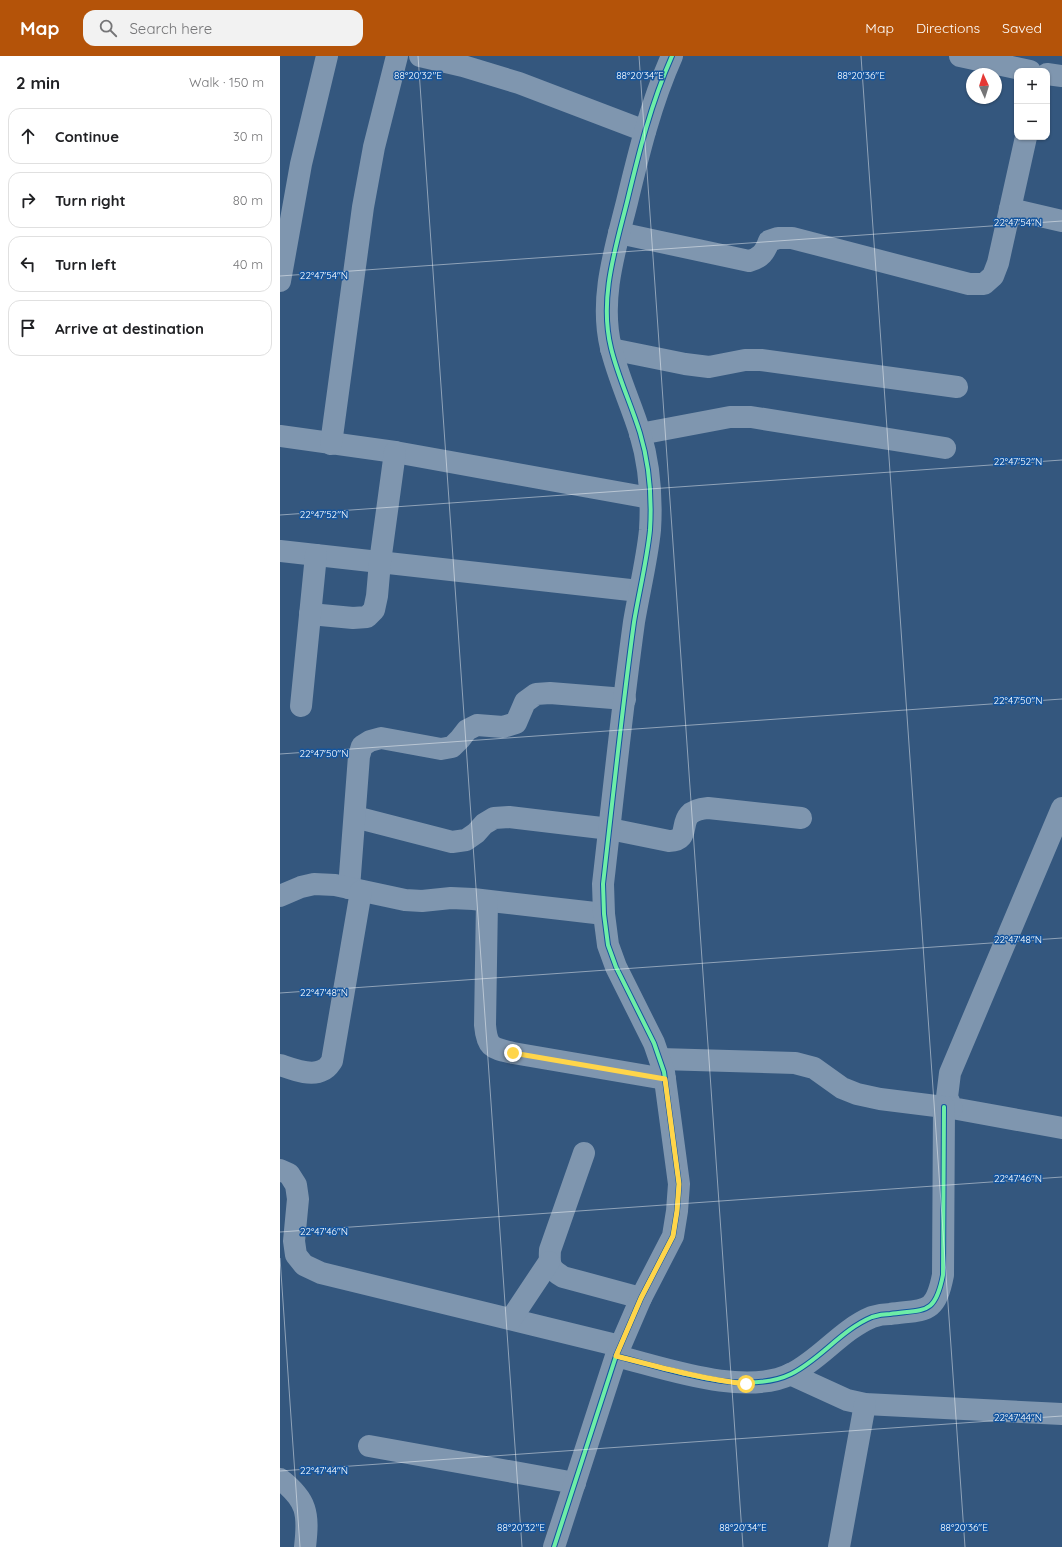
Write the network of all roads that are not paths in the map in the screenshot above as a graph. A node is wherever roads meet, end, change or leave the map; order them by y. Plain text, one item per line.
1 (327, 56) edge
2 (396, 56) edge
3 (420, 56) edge
4 (672, 56) edge
5 (960, 56) edge
6 (1016, 68) edge
7 (1050, 74) edge
8 (1062, 76) edge
9 (645, 131) junction
10 (1025, 140) edge
11 (288, 195) edge
12 (1010, 209) junction
13 (1062, 221) edge
14 (619, 233) junction
15 (280, 281) edge
16 (611, 349) junction
17 (957, 387) dead end
18 (640, 434) junction
19 (280, 436) edge
20 (330, 444) junction
21 (946, 448) dead end
22 (395, 452) junction
23 (650, 498) junction
24 (280, 551) edge
25 (316, 555) junction
26 (380, 562) junction
27 (639, 592) junction
28 (310, 614) junction
29 (625, 699) junction
30 (301, 706) dead end
31 (1062, 808) edge
32 (355, 817) junction
33 (801, 818) dead end
34 (610, 829) junction
35 (355, 889) junction
36 (280, 896) edge
37 (487, 901) junction
38 (604, 914) junction
39 (280, 1065) edge
40 (662, 1069) junction
41 (948, 1107) junction
42 (1062, 1128) edge
43 (584, 1153) dead end
44 (280, 1170) edge
45 (549, 1262) junction
46 (641, 1298) junction
47 (511, 1319) junction
48 (618, 1351) junction
49 (790, 1374) junction
50 (865, 1404) junction
51 (1062, 1414) edge
52 (370, 1446) dead end
53 (280, 1479) edge
54 (575, 1483) junction
55 (305, 1547) edge
56 (554, 1547) edge
57 (840, 1547) edge

1 - 11 street
2 - 20 street
3 - 9 street
4 - 9 street
5 - 6 street
7 - 8 street
9 - 14 street
10 - 12 street
11 - 15 street
12 - 13 street
12 - 14 street
14 - 16 street
16 - 17 street
16 - 18 street
18 - 21 street
18 - 23 street
19 - 20 street
20 - 22 street
22 - 23 street
22 - 26 street
23 - 27 street
24 - 25 street
25 - 26 street
25 - 28 street
26 - 27 street
26 - 28 street
27 - 29 street
28 - 30 street
29 - 32 street
29 - 34 street
31 - 41 street
32 - 34 street
32 - 35 street
33 - 34 street
34 - 38 street
35 - 36 street
35 - 37 street
35 - 39 street
37 - 38 street
37 - 40 street
38 - 40 street
40 - 41 street
40 - 46 street
41 - 42 street
41 - 49 street
43 - 45 street
44 - 47 street
45 - 46 street
45 - 47 street
46 - 48 street
47 - 48 street
48 - 49 street
48 - 54 street
49 - 50 street
50 - 51 street
50 - 57 street
52 - 54 street
53 - 55 street
54 - 56 street

